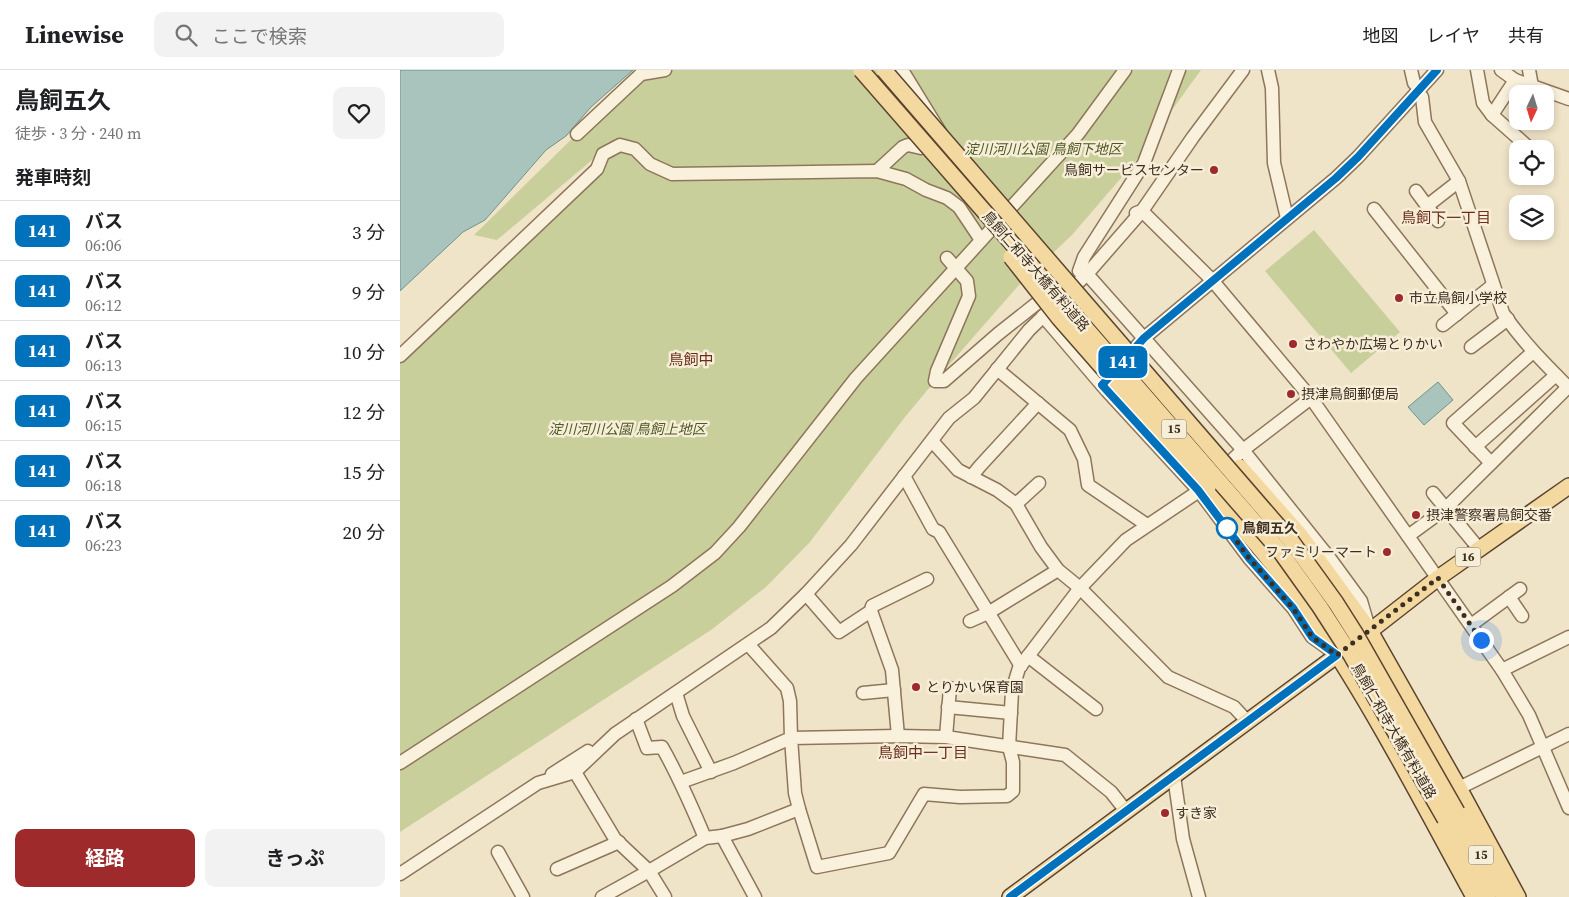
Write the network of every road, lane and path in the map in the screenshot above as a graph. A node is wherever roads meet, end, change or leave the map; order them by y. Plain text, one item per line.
1 (665, 70) edge
2 (861, 70) edge
3 (884, 70) edge
4 (902, 70) edge
5 (1125, 70) edge
6 (1179, 70) edge
7 (1243, 70) edge
8 (1268, 70) edge
9 (1411, 70) edge
10 (1437, 70) edge
11 (1477, 70) edge
12 (1501, 70) edge
13 (1529, 70) edge
14 (1515, 80) junction
15 (1529, 85) edge
16 (1532, 85) edge
17 (1418, 91) junction
18 (1554, 94) edge
19 (1569, 100) edge
20 (1492, 115) junction
21 (577, 134) dead end
22 (1520, 140) edge
23 (877, 171) junction
24 (1459, 181) junction
25 (984, 184) junction
26 (1416, 191) dead end
27 (970, 196) junction
28 (1428, 206) junction
29 (1374, 209) dead end
30 (1142, 211) junction
31 (1286, 218) junction
32 (1438, 221) dead end
33 (981, 240) junction
34 (947, 258) dead end
35 (956, 268) junction
36 (1083, 272) junction
37 (1212, 280) junction
38 (1493, 285) junction
39 (1457, 314) junction
40 (1043, 316) junction
41 (1508, 320) junction
42 (1443, 325) dead end
43 (1144, 338) junction
44 (1471, 347) dead end
45 (1533, 352) junction
46 (400, 356) edge
47 (997, 369) junction
48 (1556, 375) junction
49 (1102, 385) junction
50 (1568, 386) edge
51 (1311, 398) junction
52 (1038, 403) junction
53 (932, 440) junction
54 (1475, 447) junction
55 (1242, 450) junction
56 (1491, 463) junction
57 (904, 476) junction
58 (971, 477) junction
59 (1039, 483) dead end
60 (1569, 486) edge
61 (1203, 489) junction
62 (1432, 493) dead end
63 (1016, 504) junction
64 (1445, 509) junction
65 (1147, 525) junction
66 (1408, 536) junction
67 (1480, 550) junction
68 (1058, 570) junction
69 (1438, 578) junction
70 (927, 579) dead end
71 (1080, 588) junction
72 (1520, 589) dead end
73 (806, 594) junction
74 (1509, 597) junction
75 (871, 611) junction
76 (988, 613) junction
77 (1522, 616) dead end
78 (970, 622) dead end
79 (1471, 625) junction
80 (1370, 631) junction
81 (1569, 637) edge
82 (748, 644) junction
83 (1337, 655) junction
84 (1024, 661) junction
85 (1502, 670) junction
86 (950, 688) dead end
87 (894, 690) junction
88 (676, 693) junction
89 (862, 693) dead end
90 (948, 707) junction
91 (1096, 709) dead end
92 (1011, 713) junction
93 (636, 719) junction
94 (1247, 722) junction
95 (615, 734) junction
96 (1569, 734) edge
97 (898, 736) junction
98 (791, 738) junction
99 (946, 738) junction
100 (1544, 746) junction
101 (1009, 747) junction
102 (400, 763) edge
103 (575, 772) junction
104 (711, 772) junction
105 (1174, 776) junction
106 (681, 782) junction
107 (538, 783) junction
108 (1459, 788) junction
109 (1569, 808) edge
110 (799, 809) junction
111 (1126, 811) junction
112 (1451, 815) junction
113 (722, 836) junction
114 (705, 838) junction
115 (619, 842) junction
116 (498, 852) dead end
117 (557, 869) dead end
118 (650, 871) junction
119 (400, 874) edge
120 (523, 897) edge
121 (602, 897) edge
122 (665, 897) edge
123 (755, 897) edge
124 (1010, 897) edge
125 (1199, 897) edge
126 (1474, 897) edge
127 (1488, 897) edge
128 (1504, 897) edge
129 (1518, 897) edge

1 - 21 street
2 - 27 main road, 鳥飼仁和寺大橋有料道路 / 15, bridge
3 - 25 main road, 鳥飼仁和寺大橋有料道路 / 15, bridge
4 - 23 street
5 - 33 street
6 - 36 street
7 - 30 street
8 - 31 street
9 - 17 street
10 - 17 street
11 - 20 street
12 - 14 street
13 - 16 street
14 - 15 street
14 - 20 street
17 - 24 street
17 - 31 street
18 - 19 street
20 - 22 street
23 - 33 street
23 - 46 street
24 - 28 street
24 - 38 street
25 - 80 main road
25 - 112 main road, 鳥飼仁和寺大橋有料道路 / 15, bridge
26 - 28 street
27 - 61 main road, bridge
27 - 112 main road, 鳥飼仁和寺大橋有料道路 / 15, bridge
28 - 32 street
29 - 39 street
30 - 36 street
30 - 37 street
31 - 37 street
33 - 35 street
34 - 35 street
35 - 36 street
35 - 102 street
36 - 40 street
36 - 43 street
37 - 43 street
37 - 51 street
38 - 39 street
38 - 41 street
39 - 42 street
40 - 47 street
40 - 49 street
41 - 44 street
41 - 45 street
43 - 49 street
43 - 55 street
45 - 48 street
45 - 54 street
47 - 52 street
47 - 53 street
48 - 50 street
48 - 54 street
49 - 61 street
50 - 56 street
51 - 55 street
51 - 66 street
52 - 58 street
52 - 65 street
53 - 57 street
53 - 58 street
54 - 56 street
55 - 61 street
55 - 80 street
56 - 64 street
57 - 73 street
57 - 76 street
58 - 63 street
59 - 63 street
60 - 67 main road, 16
61 - 65 street
61 - 83 main road
62 - 64 street
63 - 68 street
64 - 66 street
64 - 67 street
65 - 71 street
66 - 69 street
67 - 69 main road, 16
68 - 71 street
68 - 76 street
69 - 79 street
69 - 80 main road, 16
70 - 75 street
71 - 84 street
71 - 94 street
72 - 74 street
73 - 75 street
73 - 82 street
74 - 77 street
74 - 79 street
75 - 87 street
76 - 78 street
76 - 84 street
79 - 85 street
80 - 83 main road, 16
80 - 108 main road
81 - 85 street
82 - 88 street
82 - 98 street
83 - 94 main road, 16
83 - 126 main road
84 - 91 street
84 - 92 street
85 - 100 street
86 - 90 street
87 - 89 street
87 - 97 street
88 - 93 street
88 - 104 street
90 - 92 street
90 - 99 street
92 - 101 street
93 - 95 street
93 - 106 street
94 - 105 main road, 16
95 - 103 street
95 - 107 street
96 - 100 street
97 - 98 street
97 - 99 street
98 - 104 street
98 - 110 street
99 - 101 street
100 - 108 street
100 - 109 street
101 - 110 street
101 - 111 street
103 - 107 street
103 - 115 street
104 - 106 street
105 - 111 main road, 16
105 - 125 street
106 - 114 street
107 - 119 street
108 - 129 main road
110 - 113 street
111 - 124 main road, 16
112 - 127 main road, 鳥飼仁和寺大橋有料道路 / 15
112 - 128 main road, 鳥飼仁和寺大橋有料道路 / 15
113 - 114 street
113 - 123 street
114 - 118 street
115 - 117 street
115 - 118 street
116 - 120 street
118 - 121 street
118 - 122 street

